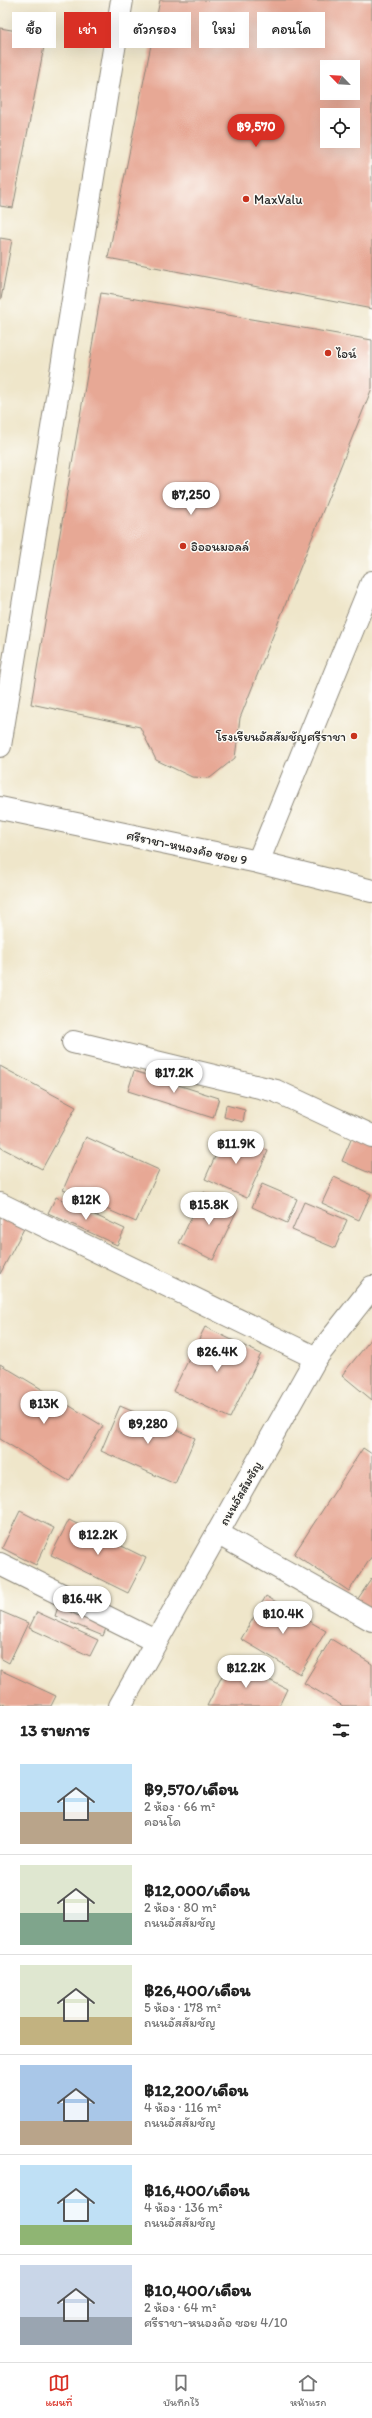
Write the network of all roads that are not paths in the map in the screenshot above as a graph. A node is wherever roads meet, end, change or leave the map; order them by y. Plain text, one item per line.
1 (122, 0) edge
2 (372, 582) edge
3 (0, 746) edge
4 (0, 808) edge
5 (258, 862) junction
6 (372, 891) edge
7 (73, 1042) dead end
8 (372, 1136) edge
9 (0, 1204) edge
10 (372, 1287) edge
11 (316, 1358) junction
12 (216, 1533) junction
13 (0, 1564) edge
14 (372, 1620) edge
15 (155, 1641) junction
16 (120, 1706) edge

1 - 3 street
2 - 5 street
4 - 5 street, ศรีราชา-หนองค้อ ซอย 9
5 - 6 street, ศรีราชา-หนองค้อ ซอย 9
7 - 8 street
9 - 11 street
10 - 11 street, ถนนอัสสัมชัญ
11 - 12 street, ถนนอัสสัมชัญ
12 - 14 street
12 - 15 street, ถนนอัสสัมชัญ
13 - 15 street
15 - 16 street, ถนนอัสสัมชัญ

